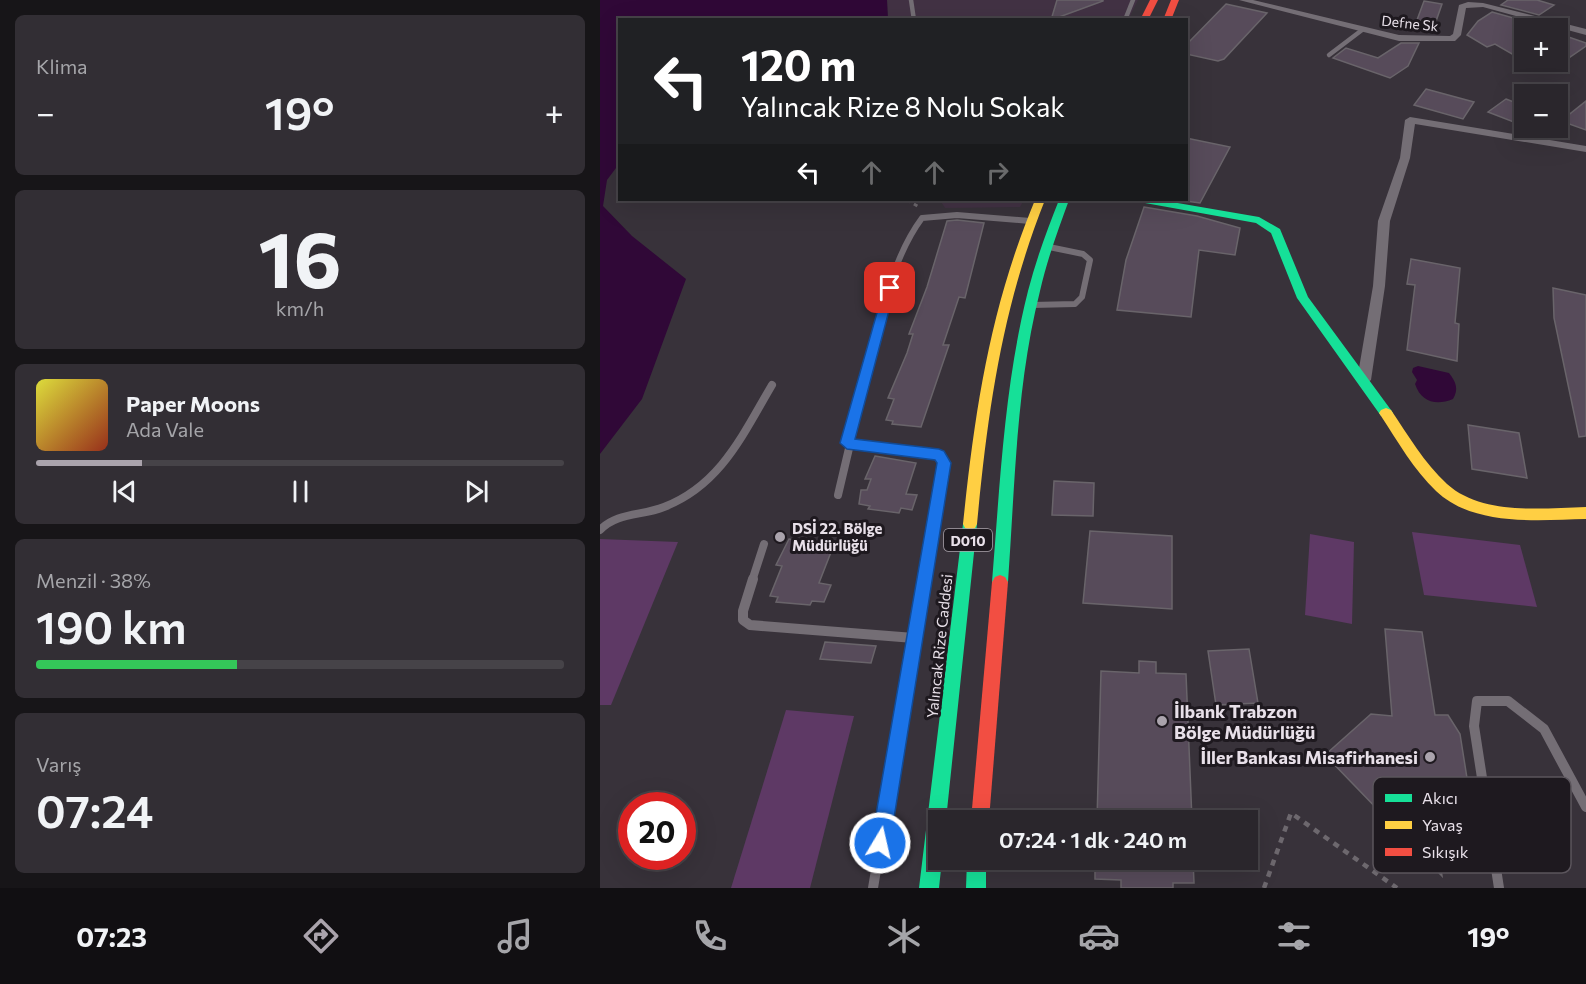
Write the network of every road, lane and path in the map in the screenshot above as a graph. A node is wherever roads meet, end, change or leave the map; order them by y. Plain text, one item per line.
1 (911, 0) edge
2 (1133, 0) edge
3 (1155, 0) edge
4 (1175, 0) edge
5 (1243, 0) edge
6 (914, 18) edge
7 (1126, 18) edge
8 (1145, 18) edge
9 (1168, 18) edge
10 (1362, 30) junction
11 (1586, 32) edge
12 (1329, 55) dead end
13 (1586, 149) edge
14 (1040, 201) edge
15 (1064, 201) edge
16 (1151, 201) edge
17 (1030, 221) junction
18 (1046, 247) junction
19 (1031, 305) junction
20 (1364, 380) junction
21 (772, 385) dead end
22 (847, 443) junction
23 (838, 495) dead end
24 (1586, 513) edge
25 (600, 531) edge
26 (764, 544) dead end
27 (914, 638) junction
28 (1482, 777) edge
29 (1570, 777) edge
30 (1571, 779) edge
31 (1586, 807) edge
32 (981, 810) edge
33 (977, 870) edge
34 (1373, 871) edge
35 (1376, 873) edge
36 (1497, 873) edge
37 (873, 888) edge
38 (929, 888) edge
39 (976, 888) edge
40 (1264, 888) edge
41 (1397, 888) edge
42 (1499, 888) edge

1 - 6 lane
2 - 7 lane
3 - 8 main road
4 - 9 main road
5 - 10 street, Defne Sk
10 - 11 street, Defne Sk
10 - 12 lane
13 - 20 street
14 - 17 main road, Yalıncak Rize Caddesi / D010
15 - 18 main road
16 - 20 main road
17 - 22 lane
17 - 38 main road, Yalıncak Rize Caddesi / D010
18 - 19 main road
18 - 19 lane
19 - 32 main road
20 - 24 main road
21 - 25 lane
22 - 23 lane
22 - 27 lane
26 - 27 lane
27 - 37 lane
28 - 29 lane
30 - 31 lane
33 - 39 main road
34 - 40 path
35 - 41 path
36 - 42 lane

